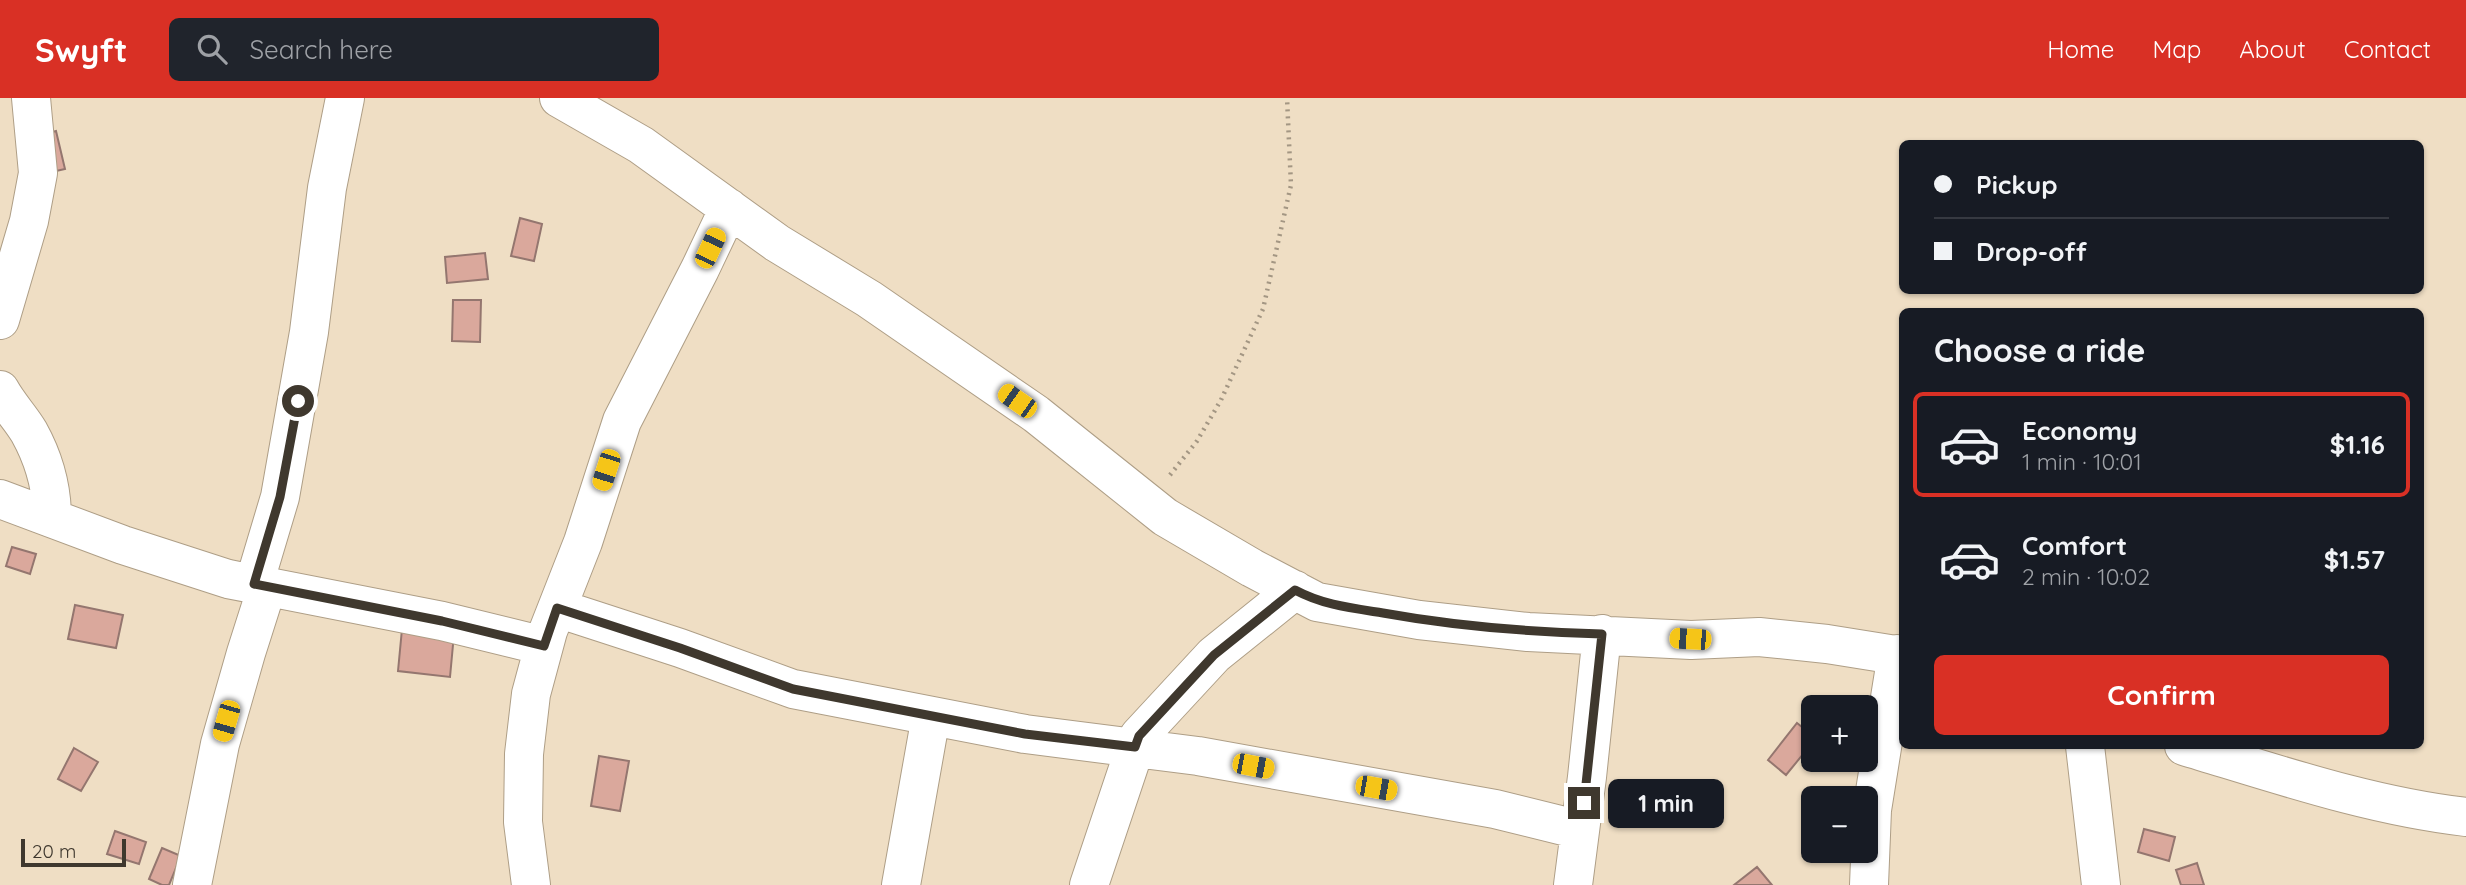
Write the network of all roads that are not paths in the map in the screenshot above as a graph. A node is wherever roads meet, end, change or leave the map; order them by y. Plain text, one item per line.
1 (30, 98) edge
2 (345, 98) edge
3 (559, 98) edge
4 (729, 208) junction
5 (0, 320) edge
6 (0, 390) edge
7 (0, 499) edge
8 (52, 518) junction
9 (261, 585) junction
10 (1295, 590) junction
11 (557, 608) junction
12 (1602, 634) junction
13 (544, 646) junction
14 (1899, 655) edge
15 (1899, 661) edge
16 (931, 716) junction
17 (1135, 747) junction
18 (2085, 749) edge
19 (2194, 749) edge
20 (2466, 817) edge
21 (1580, 830) junction
22 (192, 885) edge
23 (531, 885) edge
24 (901, 885) edge
25 (1088, 885) edge
26 (1573, 885) edge
27 (1869, 885) edge
28 (2101, 885) edge

1 - 5 street
2 - 9 street
3 - 4 street
4 - 10 street
4 - 11 street
6 - 8 street
7 - 8 street
8 - 9 street
9 - 13 street
9 - 22 street
10 - 12 street
10 - 17 street
11 - 13 street
11 - 16 street
12 - 14 street
12 - 21 street
13 - 23 street
15 - 27 street
16 - 17 street
16 - 24 street
17 - 21 street
17 - 25 street
18 - 28 street
19 - 20 street
21 - 26 street

